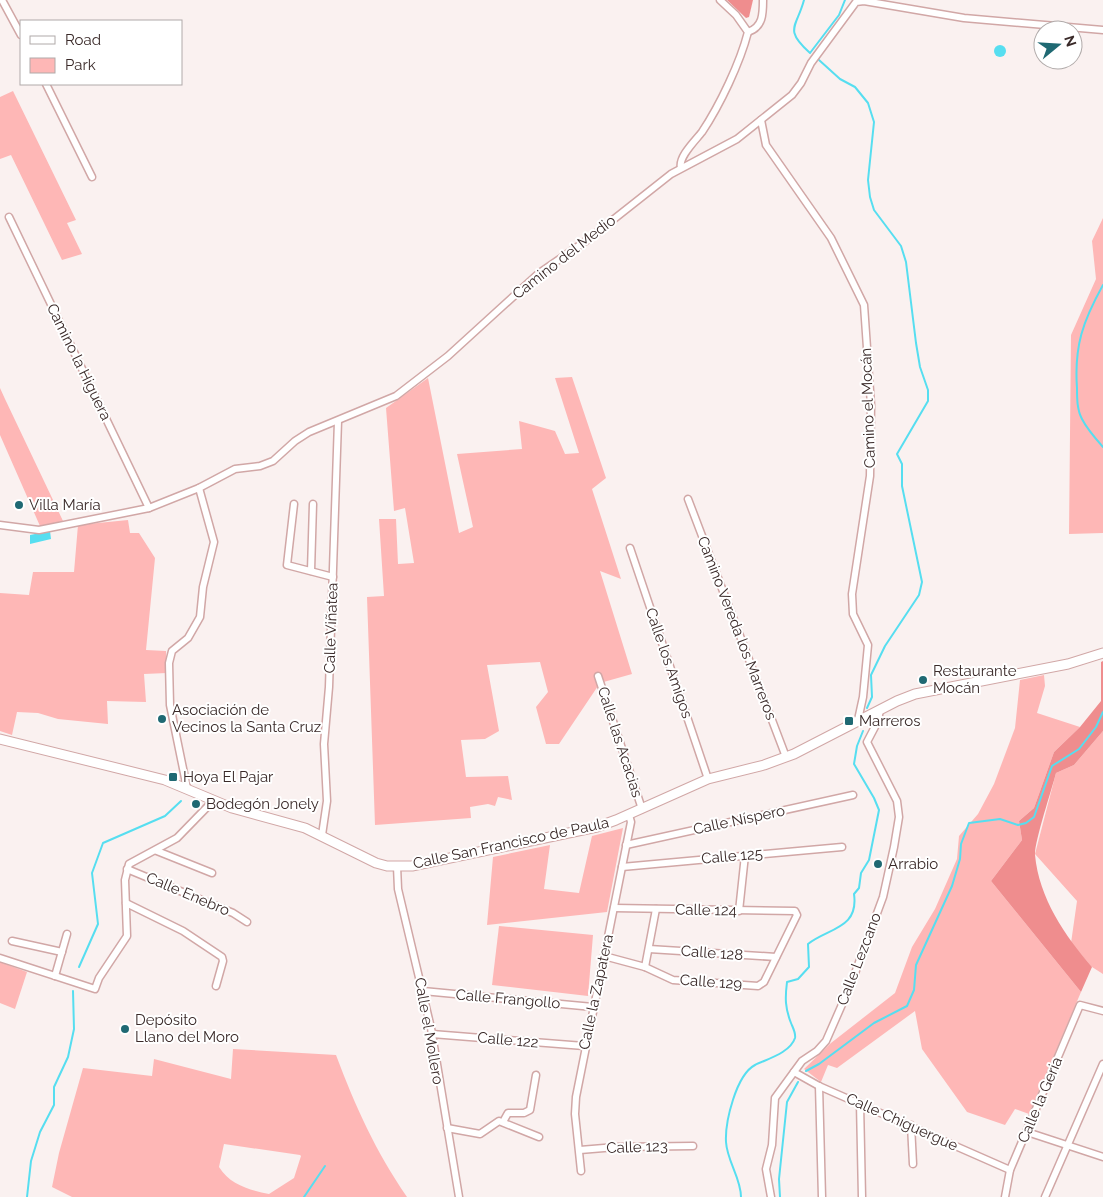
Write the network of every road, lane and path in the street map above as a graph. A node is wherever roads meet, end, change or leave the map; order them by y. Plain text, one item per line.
1 (2, 0) edge
2 (720, 0) edge
3 (763, 0) edge
4 (1103, 30) edge
5 (748, 32) junction
6 (20, 33) edge
7 (46, 85) edge
8 (761, 120) junction
9 (681, 168) junction
10 (92, 177) dead end
11 (9, 217) dead end
12 (338, 420) junction
13 (199, 488) junction
14 (688, 499) dead end
15 (294, 504) dead end
16 (313, 504) dead end
17 (149, 508) junction
18 (0, 525) edge
19 (630, 548) dead end
20 (311, 572) junction
21 (333, 577) junction
22 (1103, 653) edge
23 (598, 676) dead end
24 (880, 709) junction
25 (858, 720) junction
26 (0, 739) edge
27 (786, 757) junction
28 (708, 779) junction
29 (187, 788) junction
30 (853, 795) dead end
31 (213, 801) junction
32 (642, 809) junction
33 (629, 815) junction
34 (322, 835) junction
35 (626, 845) junction
36 (842, 847) dead end
37 (156, 851) junction
38 (745, 855) junction
39 (397, 866) junction
40 (622, 867) junction
41 (128, 869) junction
42 (212, 873) dead end
43 (126, 903) junction
44 (614, 908) junction
45 (656, 909) junction
46 (739, 911) junction
47 (247, 922) dead end
48 (67, 934) dead end
49 (12, 941) dead end
50 (649, 949) junction
51 (62, 952) junction
52 (604, 956) junction
53 (776, 957) junction
54 (0, 958) edge
55 (645, 967) junction
56 (55, 976) junction
57 (216, 986) dead end
58 (423, 992) junction
59 (593, 1006) junction
60 (1103, 1011) edge
61 (432, 1034) junction
62 (584, 1046) junction
63 (1103, 1064) edge
64 (794, 1072) junction
65 (536, 1075) dead end
66 (819, 1086) junction
67 (860, 1103) junction
68 (503, 1122) junction
69 (911, 1125) junction
70 (447, 1128) junction
71 (1027, 1132) junction
72 (539, 1138) dead end
73 (1068, 1145) junction
74 (693, 1146) dead end
75 (580, 1150) junction
76 (1103, 1157) edge
77 (913, 1164) dead end
78 (1010, 1170) junction
79 (582, 1171) dead end
80 (459, 1197) edge
81 (771, 1197) edge
82 (822, 1197) edge
83 (862, 1197) edge
84 (1005, 1197) edge
85 (1045, 1197) edge

1 - 6 street
2 - 5 street
3 - 5 street
4 - 8 street, Camino del Medio
5 - 9 street
7 - 10 street
8 - 9 street, Camino del Medio
8 - 25 street, Camino el Mocán
9 - 12 street, Camino del Medio
11 - 17 street, Camino la Higuera
12 - 13 street, Camino del Medio
12 - 21 street, Calle Viñatea
13 - 17 street, Camino del Medio
13 - 29 street
14 - 27 street, Camino Vereda los Marreros
15 - 20 street
16 - 20 street
17 - 18 street, Camino del Medio
19 - 28 street, Calle los Amigos
20 - 21 street
21 - 34 street, Calle Viñatea
22 - 24 main road, Calle San Francisco de Paula
23 - 32 street, Calle las Acacias
24 - 25 main road, Calle San Francisco de Paula
24 - 64 street, Calle Lezcano
25 - 27 main road, Calle San Francisco de Paula
26 - 29 main road, Calle San Francisco de Paula
27 - 28 main road, Calle San Francisco de Paula
28 - 32 main road, Calle San Francisco de Paula
29 - 31 main road, Calle San Francisco de Paula
30 - 35 street, Calle Níspero
31 - 34 main road, Calle San Francisco de Paula
31 - 37 street
32 - 33 main road, Calle San Francisco de Paula
33 - 35 street, Calle la Zapatera
33 - 39 main road, Calle San Francisco de Paula
34 - 39 main road, Calle San Francisco de Paula
35 - 40 street, Calle la Zapatera
36 - 38 street, Calle 125
37 - 41 street
37 - 42 street
38 - 40 street, Calle 125
38 - 46 street
39 - 58 street, Calle el Mollero
40 - 44 street, Calle la Zapatera
41 - 43 street
41 - 47 street, Calle Enebro
43 - 56 street
43 - 57 street
44 - 45 street, Calle 124
44 - 52 street, Calle la Zapatera
45 - 46 street, Calle 124
45 - 50 street
46 - 53 street, Calle 124
48 - 51 street
49 - 51 street
50 - 53 street, Calle 128
50 - 55 street
51 - 56 street
52 - 55 street, Calle 129
52 - 59 street, Calle la Zapatera
53 - 55 street, Calle 129
54 - 56 street
58 - 59 street, Calle Frangollo
58 - 61 street, Calle el Mollero
59 - 62 street, Calle la Zapatera
60 - 71 street, Calle la Geria
61 - 62 street, Calle 122
61 - 70 street, Calle el Mollero
62 - 75 street, Calle la Zapatera
63 - 73 street
64 - 66 street, Calle Chiguergue
64 - 81 street, Calle Lezcano
65 - 68 street
66 - 67 street, Calle Chiguergue
66 - 82 street
67 - 69 street, Calle Chiguergue
67 - 83 street
68 - 70 street
68 - 72 street
69 - 77 street
69 - 78 street, Calle Chiguergue
70 - 80 street, Calle el Mollero
71 - 73 street
71 - 78 street, Calle la Geria
73 - 76 street
73 - 85 street
74 - 75 street, Calle 123
75 - 79 street, Calle la Zapatera
78 - 84 street, Calle la Geria

